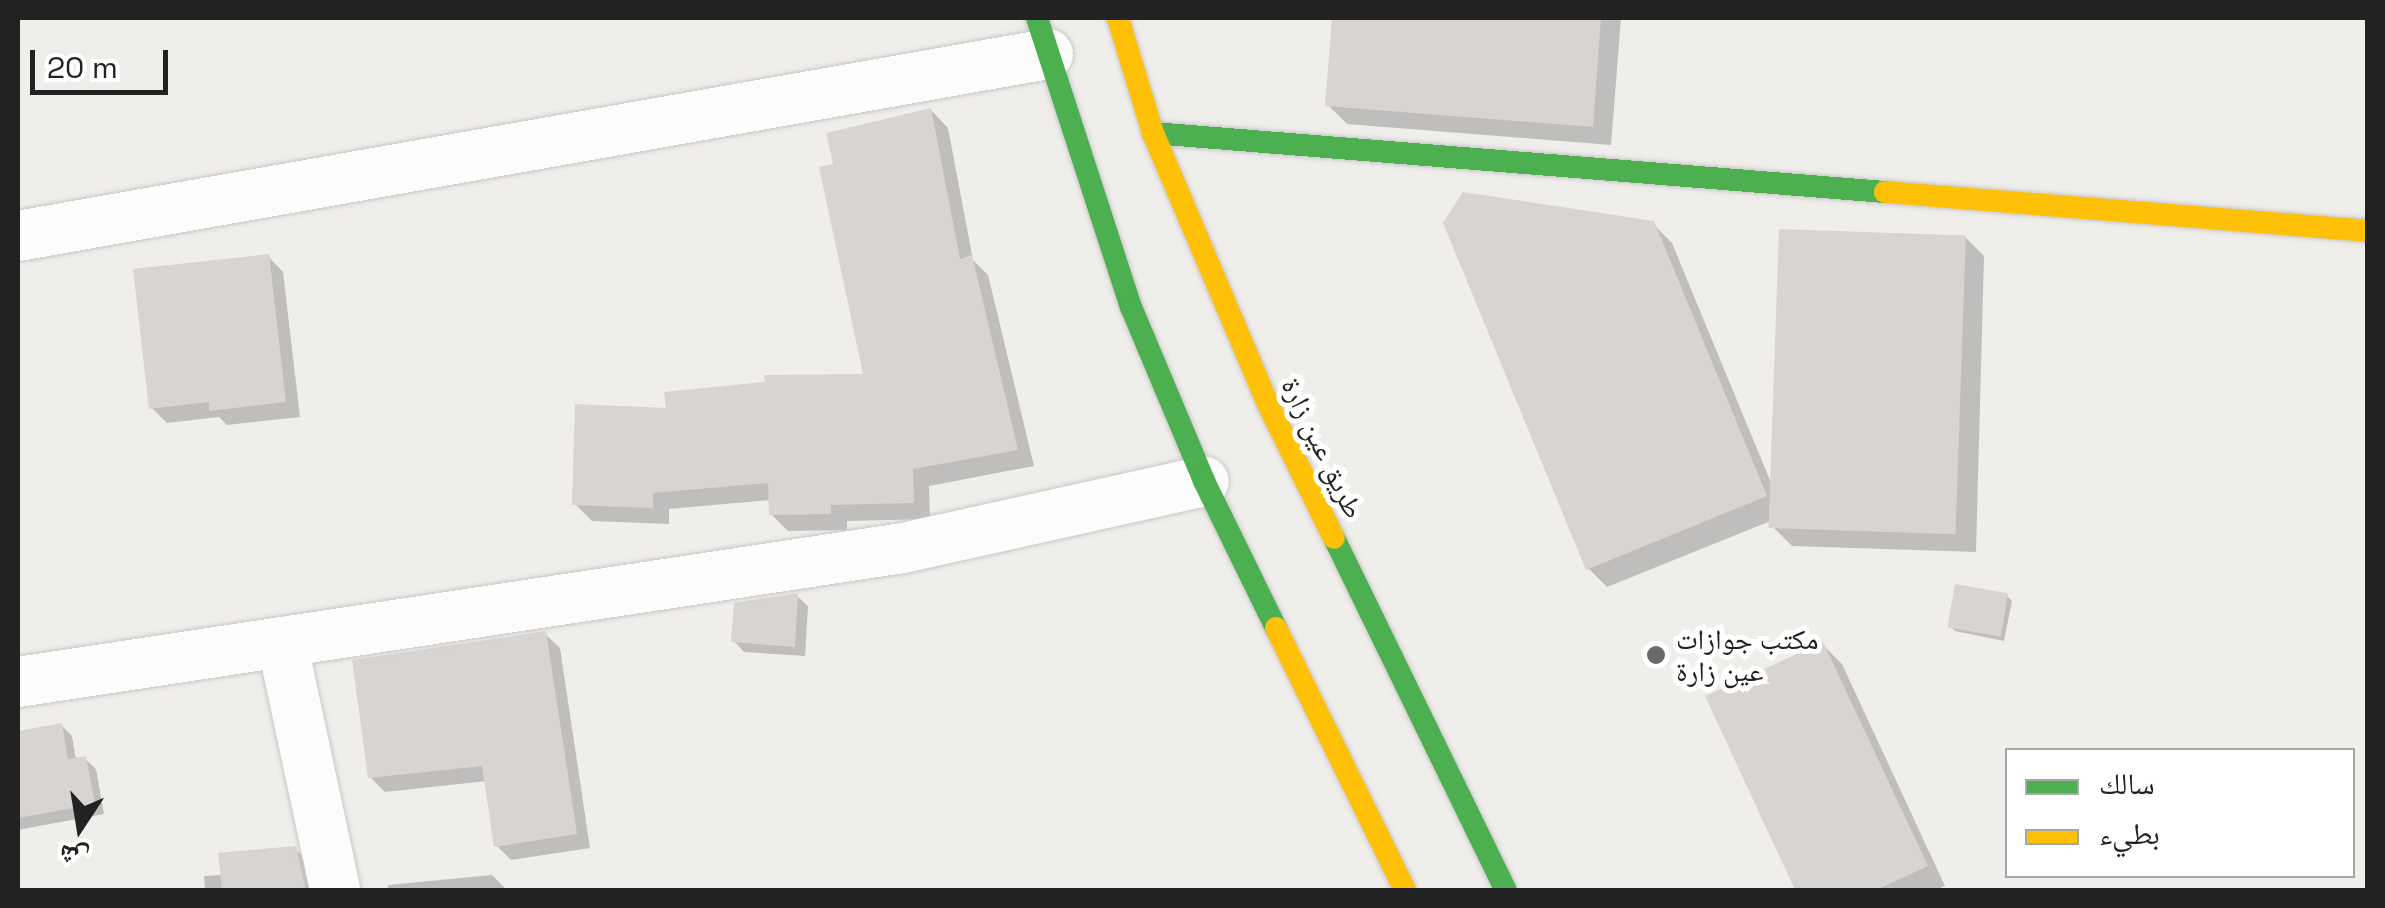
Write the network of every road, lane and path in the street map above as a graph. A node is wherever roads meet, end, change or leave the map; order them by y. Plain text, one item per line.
1 (1118, 18) edge
2 (1043, 36) edge
3 (1153, 133) junction
4 (2368, 231) edge
5 (18, 236) edge
6 (1204, 481) junction
7 (282, 642) junction
8 (18, 682) edge
9 (334, 890) edge
10 (1406, 890) edge
11 (1506, 890) edge

1 - 3 main road, طريق عين زارة
2 - 5 street
2 - 6 main road
3 - 4 main road
3 - 11 main road, طريق عين زارة
6 - 7 street
6 - 10 main road
7 - 8 street
7 - 9 street

